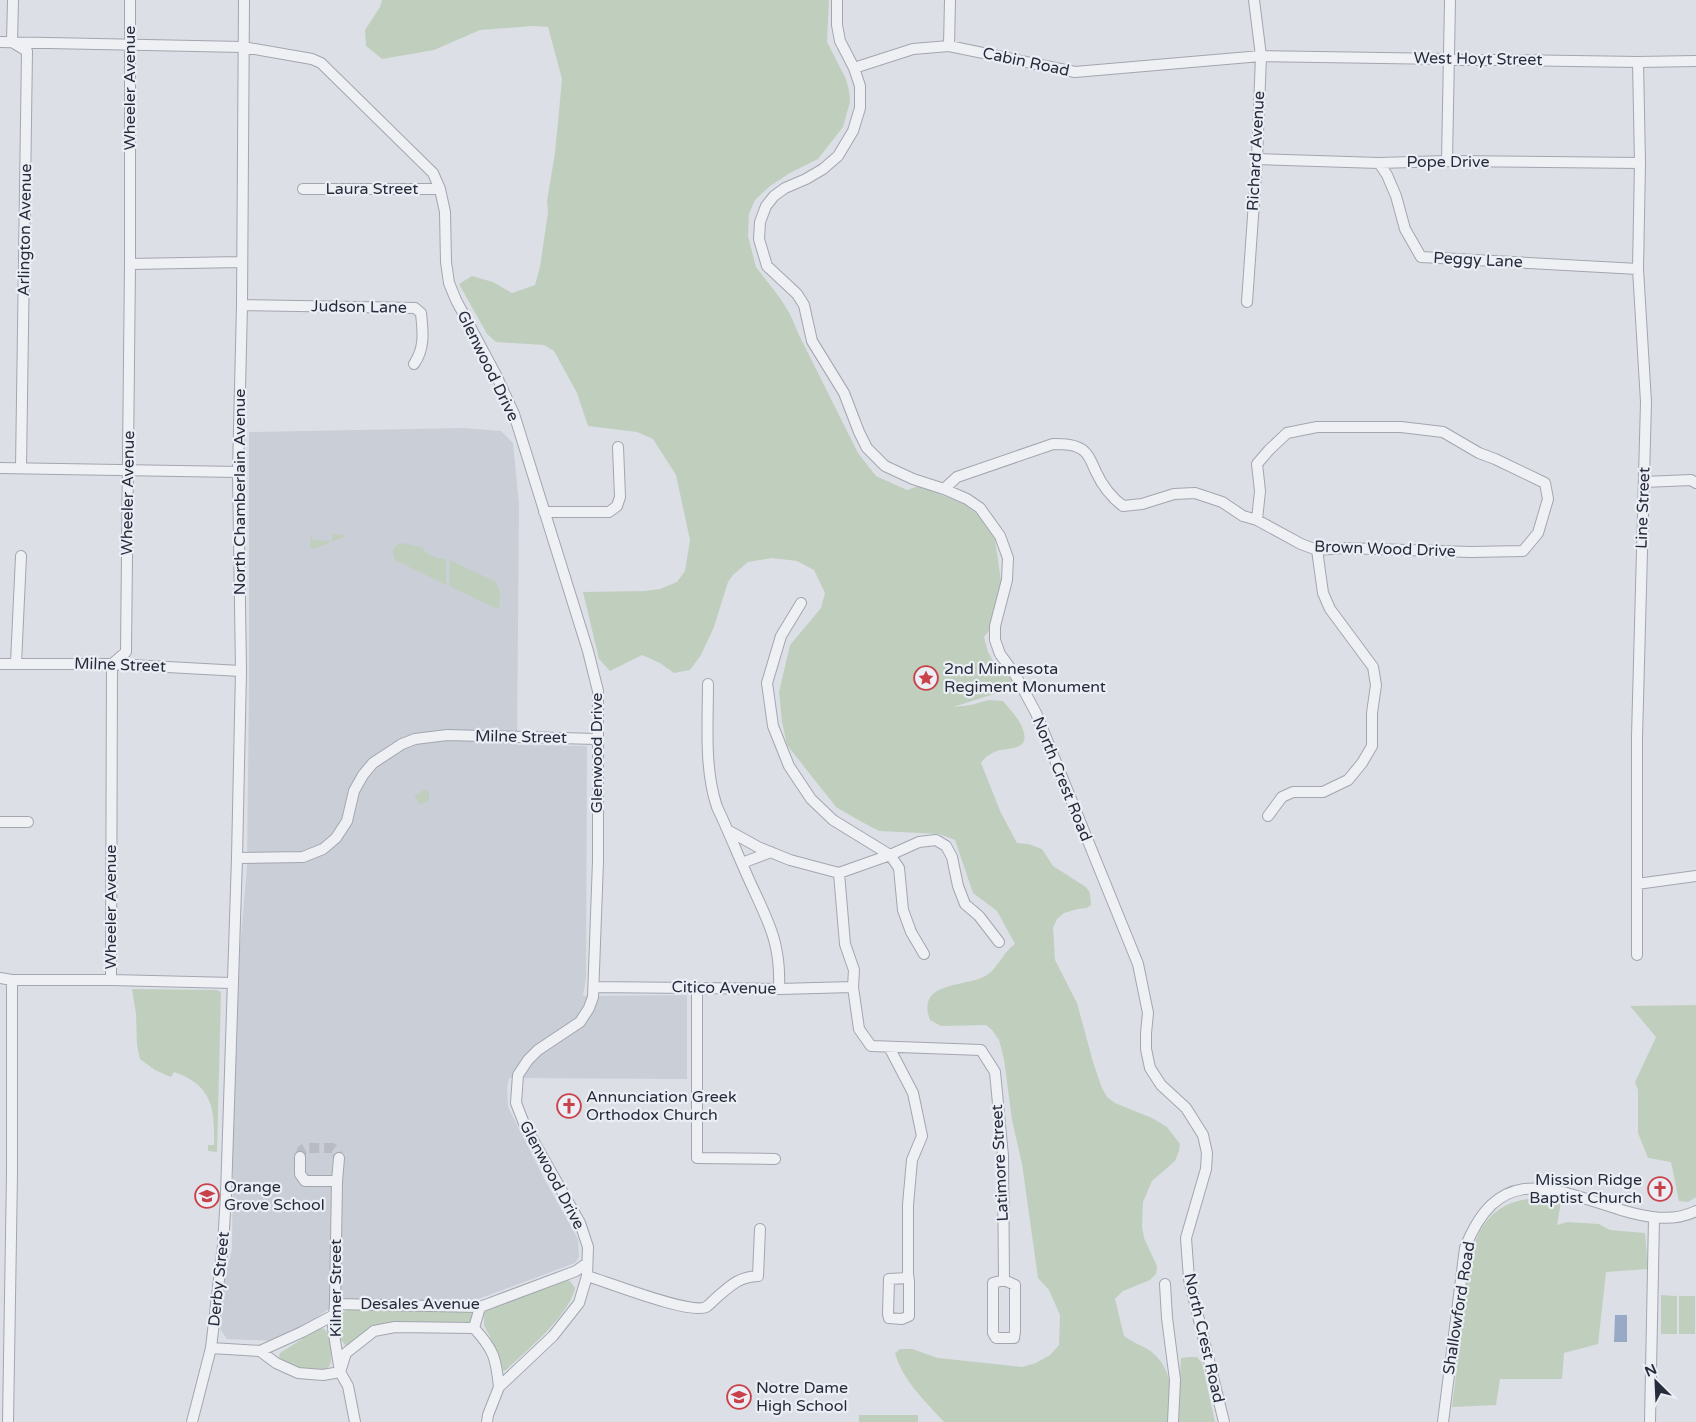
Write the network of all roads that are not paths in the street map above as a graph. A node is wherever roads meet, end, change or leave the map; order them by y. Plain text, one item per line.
1 (13, 0) edge
2 (130, 0) edge
3 (244, 0) edge
4 (837, 0) edge
5 (950, 0) edge
6 (1254, 0) edge
7 (1450, 0) edge
8 (0, 42) edge
9 (12, 42) junction
10 (130, 45) junction
11 (949, 46) junction
12 (243, 48) junction
13 (1261, 56) junction
14 (1450, 58) junction
15 (1696, 61) edge
16 (1638, 62) junction
17 (854, 68) junction
18 (1257, 159) junction
19 (1447, 162) junction
20 (1380, 163) junction
21 (1640, 163) junction
22 (303, 189) dead end
23 (440, 189) junction
24 (242, 262) junction
25 (130, 264) junction
26 (1638, 269) junction
27 (1247, 302) dead end
28 (242, 305) junction
29 (414, 364) dead end
30 (618, 447) dead end
31 (0, 468) edge
32 (21, 468) junction
33 (129, 470) junction
34 (238, 472) junction
35 (1644, 482) junction
36 (1696, 483) edge
37 (944, 489) junction
38 (544, 512) junction
39 (1257, 520) junction
40 (1317, 550) junction
41 (21, 556) dead end
42 (801, 603) dead end
43 (0, 664) edge
44 (16, 664) junction
45 (112, 664) junction
46 (241, 671) junction
47 (708, 684) dead end
48 (597, 739) junction
49 (1268, 816) dead end
50 (0, 822) edge
51 (28, 822) dead end
52 (729, 831) junction
53 (771, 852) junction
54 (890, 855) junction
55 (238, 858) junction
56 (742, 863) junction
57 (839, 873) junction
58 (1696, 876) edge
59 (1638, 884) junction
60 (999, 942) dead end
61 (924, 954) dead end
62 (1637, 955) dead end
63 (0, 978) edge
64 (12, 980) junction
65 (111, 980) junction
66 (233, 983) junction
67 (594, 987) junction
68 (853, 987) junction
69 (697, 988) junction
70 (779, 990) junction
71 (889, 1046) junction
72 (300, 1157) dead end
73 (338, 1158) dead end
74 (775, 1159) dead end
75 (0, 1174) edge
76 (12, 1174) junction
77 (337, 1181) junction
78 (1695, 1213) edge
79 (1654, 1218) junction
80 (760, 1229) dead end
81 (587, 1264) junction
82 (587, 1276) junction
83 (908, 1278) dead end
84 (1004, 1280) junction
85 (1165, 1284) dead end
86 (480, 1307) junction
87 (335, 1310) junction
88 (474, 1328) junction
89 (212, 1348) junction
90 (260, 1351) junction
91 (340, 1372) junction
92 (499, 1387) junction
93 (8, 1422) edge
94 (192, 1422) edge
95 (355, 1422) edge
96 (488, 1422) edge
97 (1173, 1422) edge
98 (1224, 1422) edge
99 (1442, 1422) edge
100 (1650, 1422) edge

1 - 9 street
2 - 10 street, Wheeler Avenue
3 - 12 street, North Chamberlain Avenue
4 - 17 street, North Crest Road
5 - 11 street
6 - 13 street, Richard Avenue
7 - 14 street
8 - 9 street, Glenwood Drive
9 - 10 street, Glenwood Drive
9 - 32 street, Arlington Avenue
10 - 12 street, Glenwood Drive
10 - 25 street, Wheeler Avenue
11 - 13 street, Cabin Road
11 - 17 street, Cabin Road
12 - 23 street, Glenwood Drive
12 - 24 street, North Chamberlain Avenue
13 - 14 street, West Hoyt Street
13 - 18 street, Richard Avenue
14 - 16 street, West Hoyt Street
14 - 19 street
15 - 16 street, West Hoyt Street
16 - 21 street, Line Street
17 - 37 street, North Crest Road
18 - 20 street, Pope Drive
18 - 27 street, Richard Avenue
19 - 20 street, Pope Drive
19 - 21 street, Pope Drive
20 - 26 street, Peggy Lane
21 - 26 street, Line Street
22 - 23 street, Laura Street
23 - 38 street, Glenwood Drive
24 - 25 street
24 - 28 street, North Chamberlain Avenue
25 - 33 street, Wheeler Avenue
26 - 35 street, Line Street
28 - 29 street, Judson Lane
28 - 34 street, North Chamberlain Avenue
30 - 38 street
31 - 32 street
32 - 33 street
33 - 34 street
33 - 45 street, Wheeler Avenue
34 - 46 street, North Chamberlain Avenue
35 - 36 street
35 - 59 street, Line Street
37 - 39 street, Brown Wood Drive
37 - 98 street, North Crest Road
38 - 48 street, Glenwood Drive
39 - 40 street, Brown Wood Drive
39 - 40 street, Brown Wood Drive
40 - 49 street
41 - 44 street
42 - 54 street
43 - 44 street, Milne Street
44 - 45 street, Milne Street
45 - 46 street, Milne Street
45 - 65 street, Wheeler Avenue
46 - 55 street, North Chamberlain Avenue
47 - 52 street
48 - 55 street, Milne Street
48 - 67 street, Glenwood Drive
50 - 51 street
52 - 53 street
52 - 56 street
53 - 56 street
53 - 57 street
54 - 57 street
54 - 60 street
54 - 61 street
55 - 66 street, North Chamberlain Avenue
56 - 70 street
57 - 68 street
58 - 59 street
59 - 62 street, Line Street
63 - 64 street
64 - 65 street
64 - 76 street
65 - 66 street
66 - 89 street, Derby Street
67 - 69 street, Citico Avenue
67 - 81 street, Glenwood Drive
68 - 70 street, Citico Avenue
68 - 71 street
69 - 70 street, Citico Avenue
69 - 74 street
71 - 83 street
71 - 84 street, Latimore Street
72 - 77 street
73 - 77 street, Kilmer Street
75 - 76 street
76 - 93 street
77 - 87 street, Kilmer Street
78 - 79 street, Shallowford Road
79 - 99 street, Shallowford Road
79 - 100 street
80 - 82 street
81 - 82 street, Glenwood Drive
81 - 86 street, Desales Avenue
82 - 92 street, Glenwood Drive
84 - 84 street, Latimore Street
85 - 97 street
86 - 87 street, Desales Avenue
86 - 88 street
87 - 90 street, Desales Avenue
87 - 91 street, Kilmer Street
88 - 91 street
88 - 92 street
89 - 90 street
89 - 94 street, Derby Street
90 - 91 street
91 - 95 street, Kilmer Street
92 - 96 street, Glenwood Drive

